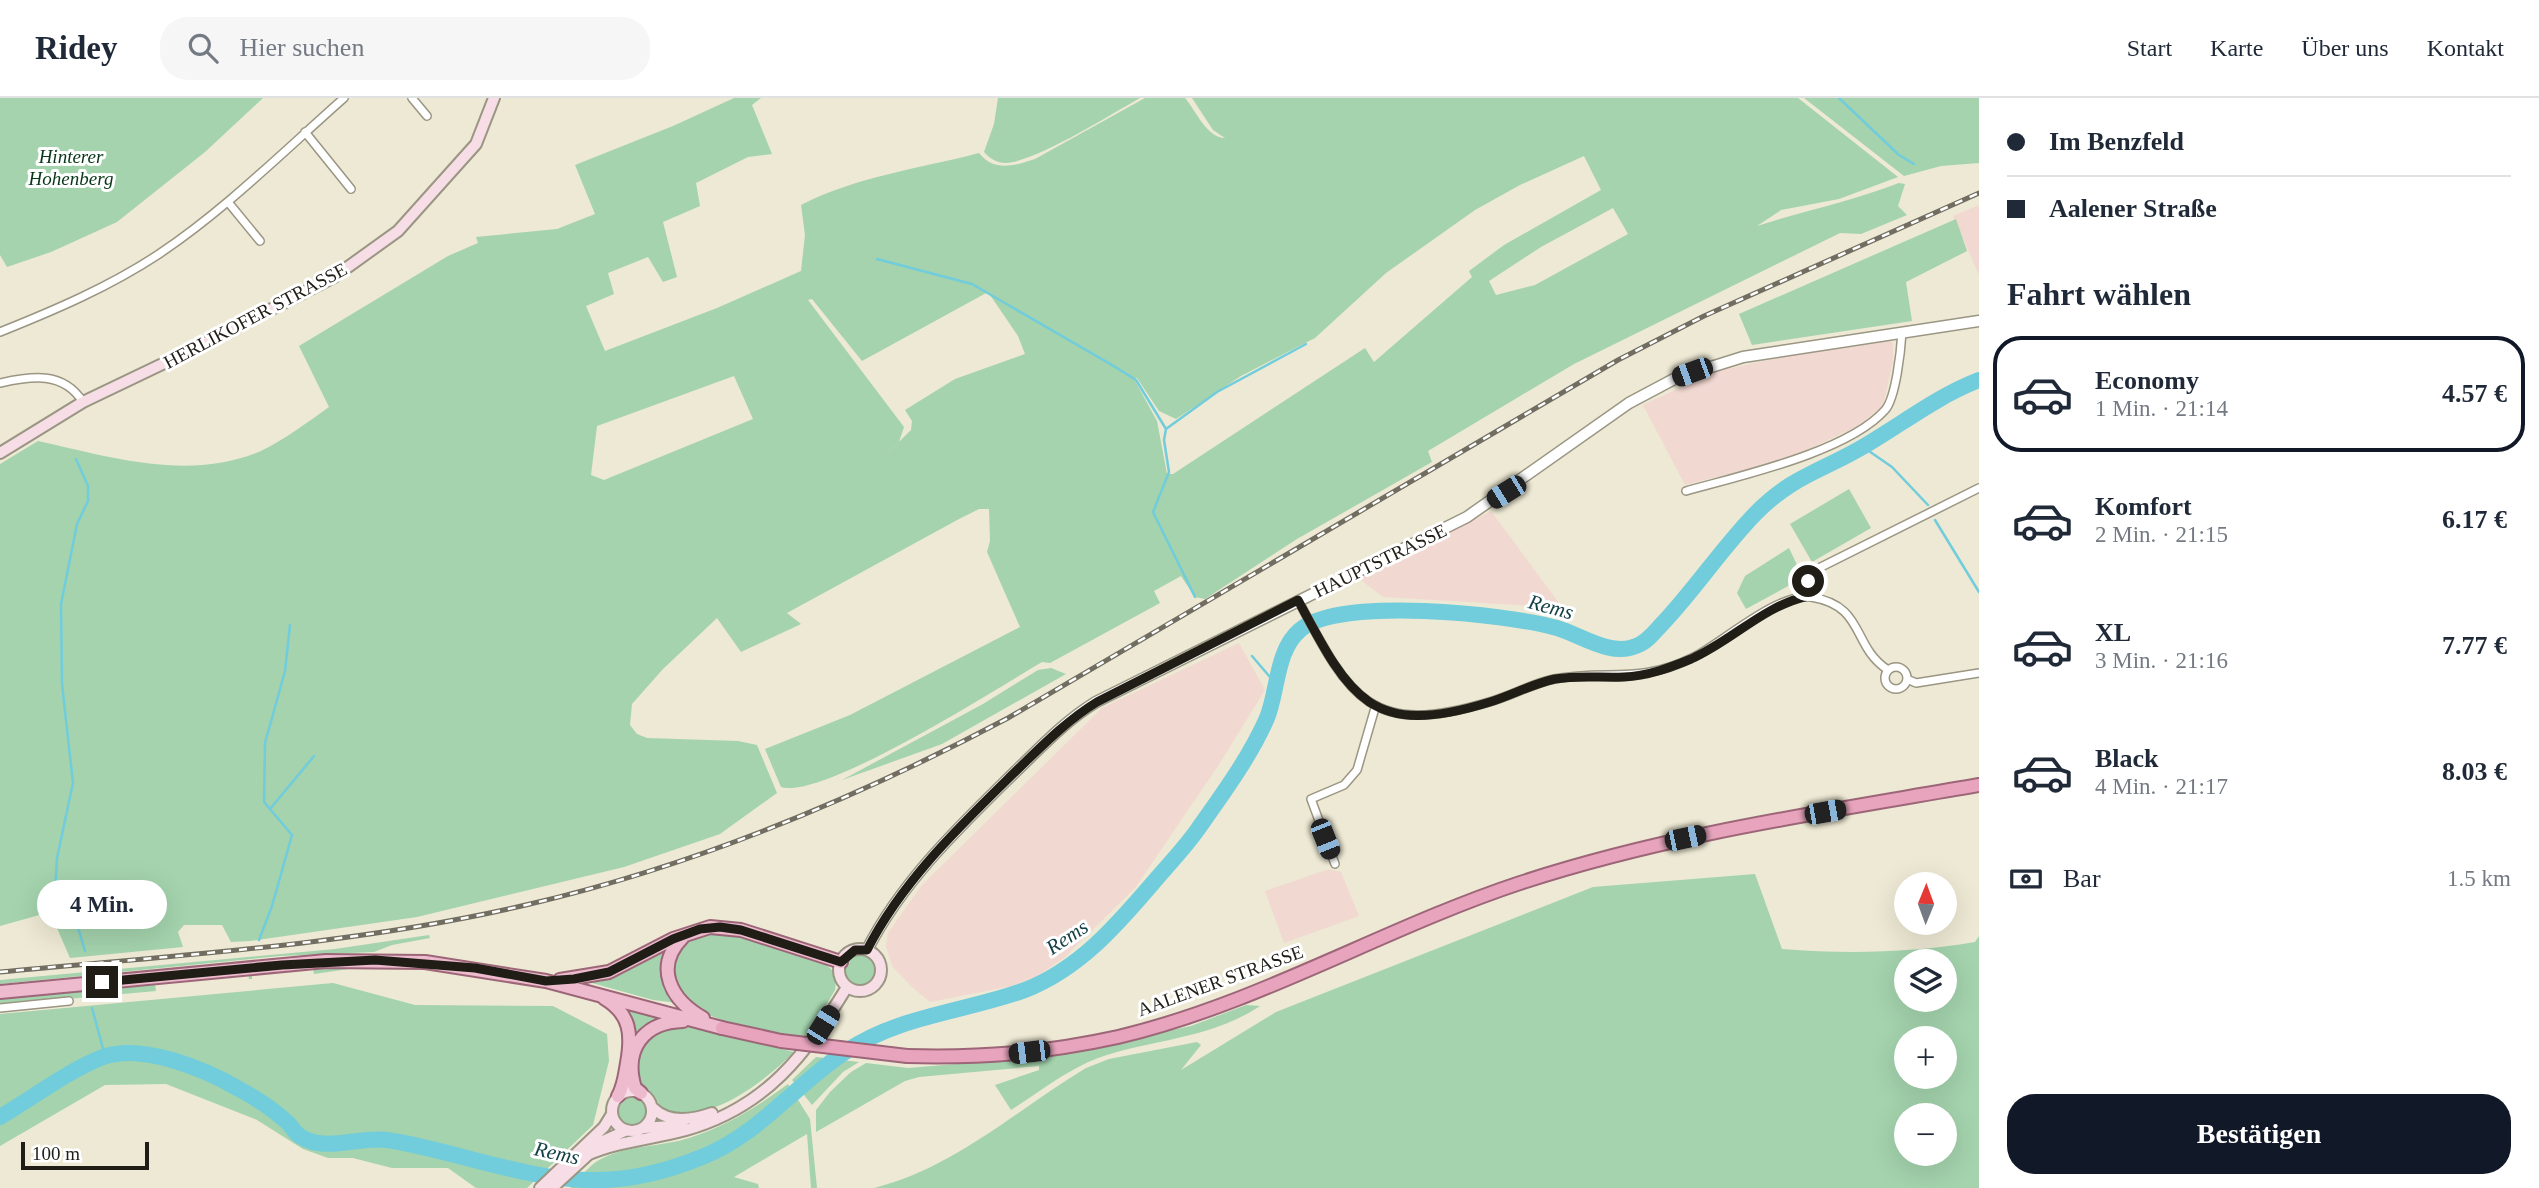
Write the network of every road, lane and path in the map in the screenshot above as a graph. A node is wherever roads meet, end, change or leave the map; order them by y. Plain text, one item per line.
1 (344, 98) edge
2 (412, 98) edge
3 (494, 98) edge
4 (427, 116) dead end
5 (305, 132) junction
6 (351, 189) dead end
7 (228, 202) junction
8 (260, 241) dead end
9 (1979, 321) edge
10 (0, 332) edge
11 (1902, 332) junction
12 (0, 383) edge
13 (83, 402) junction
14 (0, 453) edge
15 (1979, 488) edge
16 (1686, 491) dead end
17 (1808, 596) junction
18 (1298, 600) junction
19 (1888, 670) junction
20 (1979, 673) edge
21 (1907, 679) junction
22 (1375, 708) junction
23 (1979, 785) edge
24 (1335, 864) dead end
25 (687, 934) junction
26 (867, 950) junction
27 (841, 962) junction
28 (546, 981) junction
29 (847, 986) junction
30 (0, 992) edge
31 (595, 993) junction
32 (69, 1001) dead end
33 (0, 1008) edge
34 (699, 1021) junction
35 (722, 1028) junction
36 (807, 1048) junction
37 (641, 1093) junction
38 (618, 1096) junction
39 (653, 1108) junction
40 (612, 1114) junction
41 (706, 1122) junction
42 (644, 1128) junction
43 (625, 1131) junction
44 (580, 1158) junction
45 (540, 1188) edge
46 (552, 1188) edge

1 - 5 street
2 - 4 street
3 - 13 main road, HERLIKOFER STRASSE
5 - 6 street
5 - 7 street
7 - 8 street
7 - 10 street
9 - 11 street, HAUPTSTRASSE
11 - 16 street
11 - 18 street, HAUPTSTRASSE
12 - 13 street
13 - 14 main road, HERLIKOFER STRASSE
15 - 17 street
17 - 19 street
17 - 22 street
18 - 22 street
18 - 26 street, HAUPTSTRASSE
19 - 21 street
19 - 21 street
20 - 21 street
22 - 24 street
23 - 35 highway, AALENER STRASSE, bridge
25 - 27 main road
25 - 28 main road
25 - 35 main road
26 - 27 main road
26 - 29 main road
27 - 29 main road
28 - 30 main road, AALENER STRASSE
28 - 31 main road, AALENER STRASSE
29 - 36 main road
31 - 34 main road, AALENER STRASSE
31 - 38 main road
32 - 33 street
34 - 35 main road, AALENER STRASSE
34 - 37 main road
36 - 39 main road
36 - 41 main road
37 - 38 main road
37 - 39 main road
38 - 40 main road
39 - 42 main road
40 - 43 main road
40 - 44 main road
41 - 42 main road
41 - 44 main road
42 - 43 main road
43 - 44 main road
44 - 45 main road
44 - 46 main road

